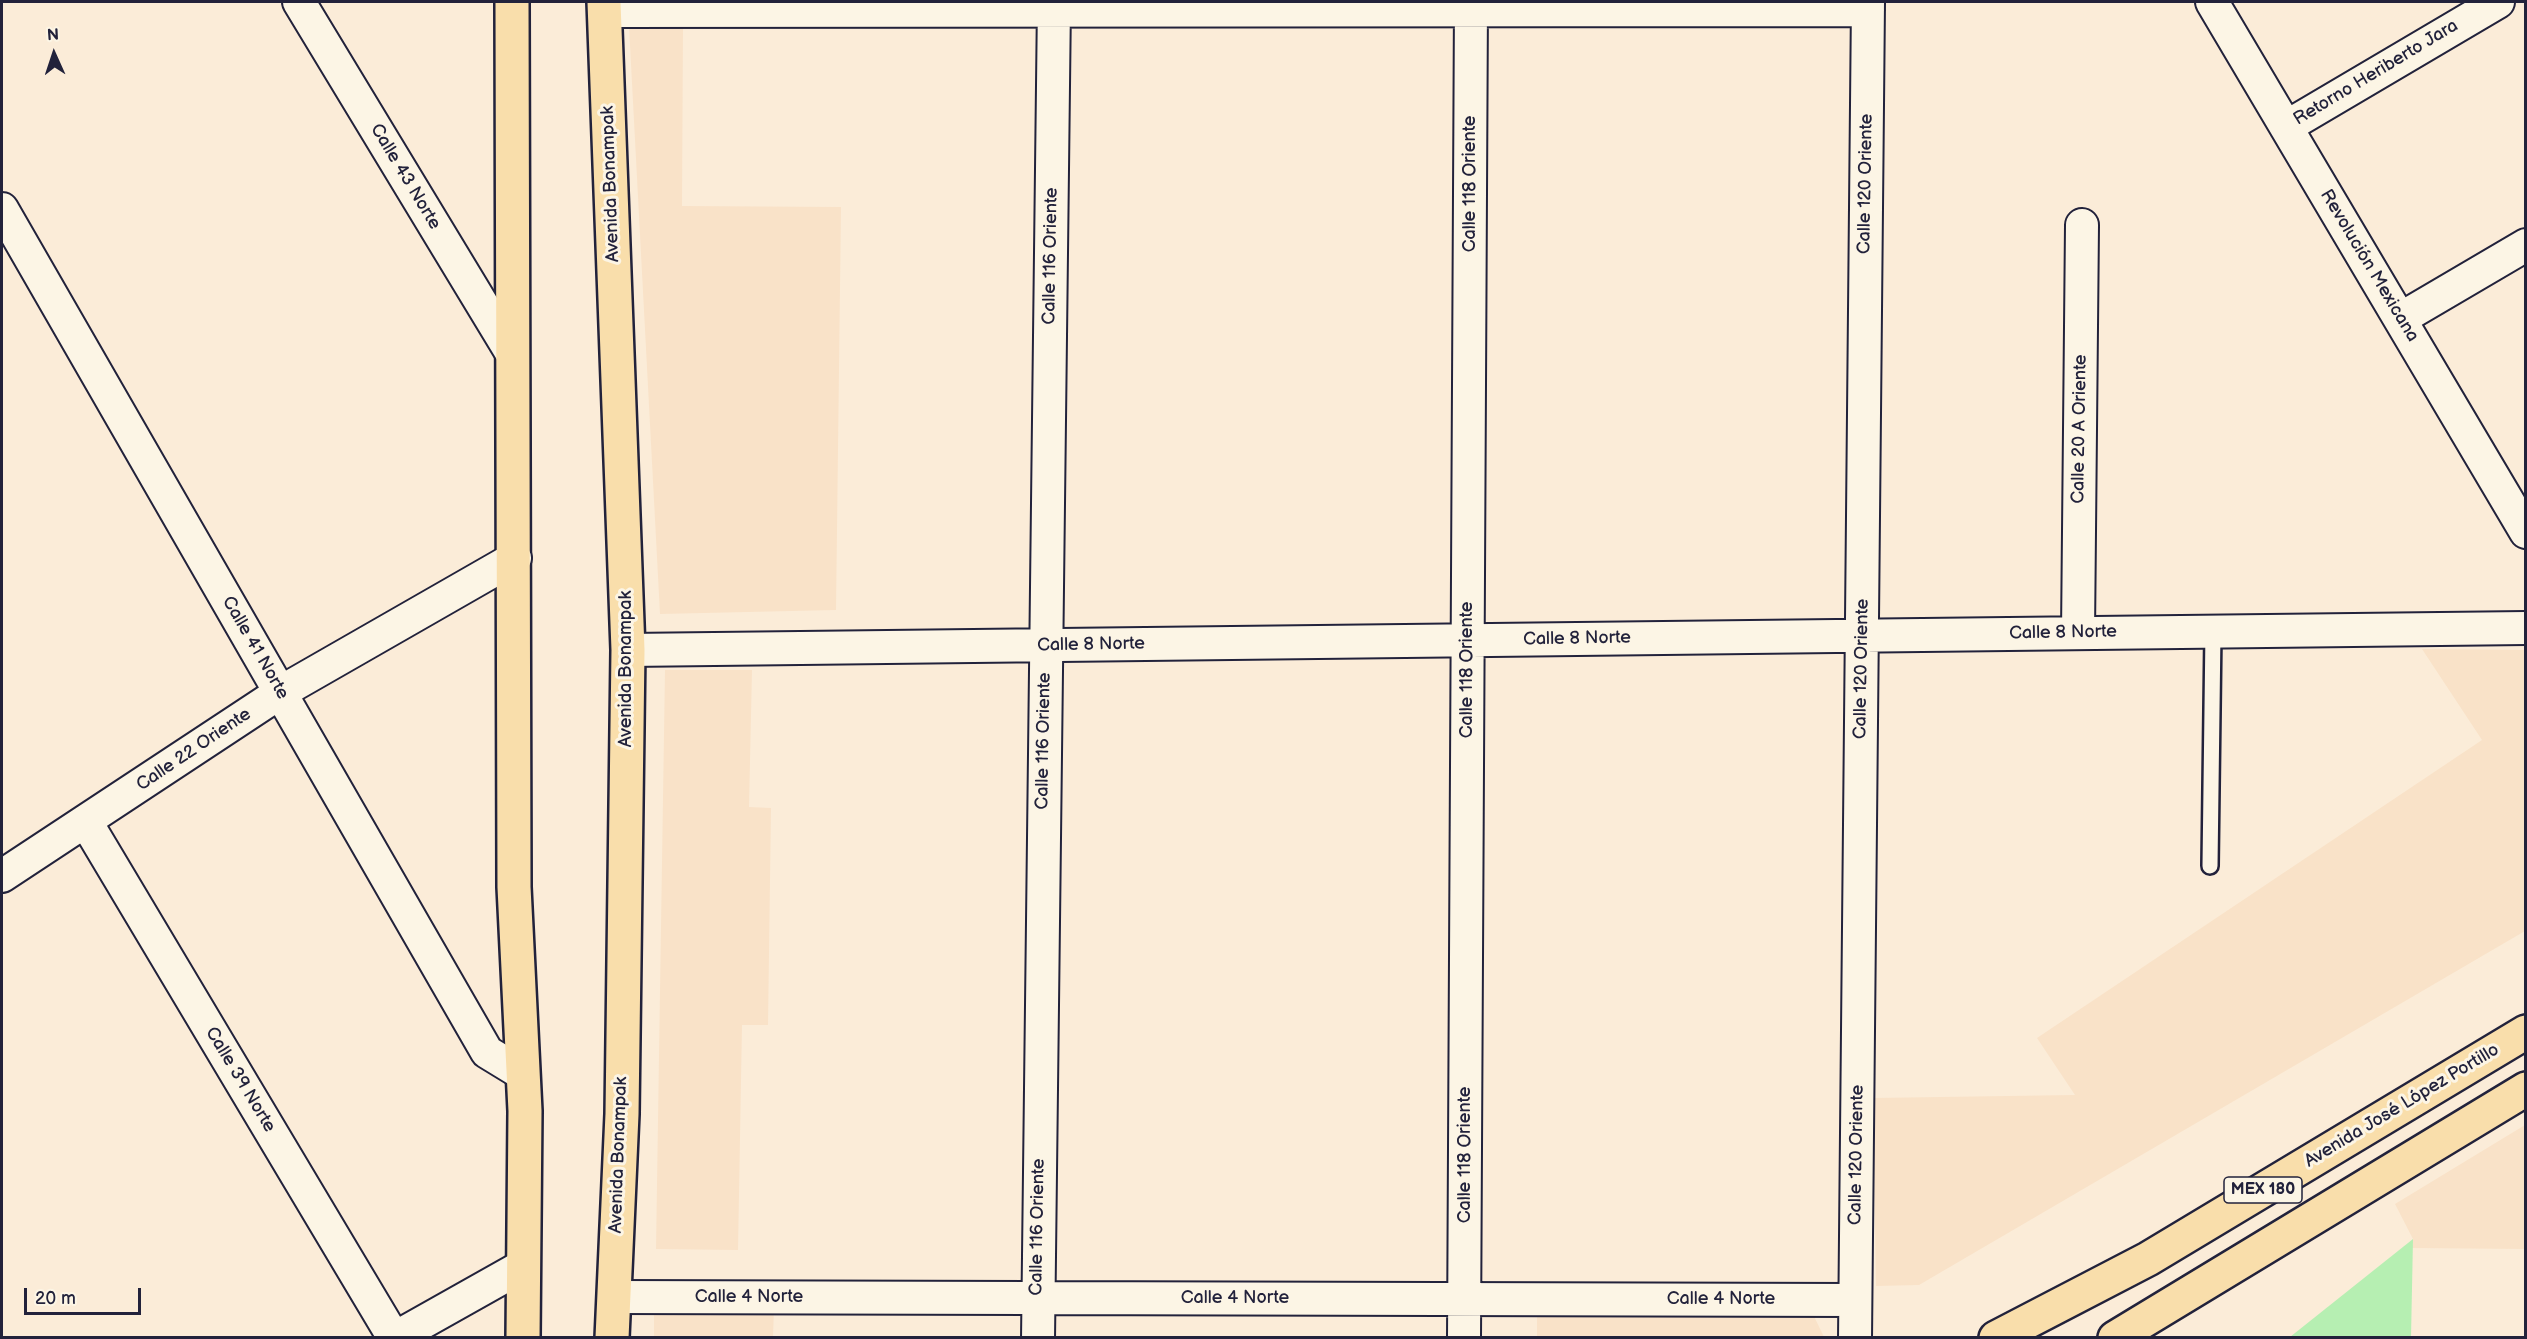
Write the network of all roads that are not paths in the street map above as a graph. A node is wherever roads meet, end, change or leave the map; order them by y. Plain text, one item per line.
1 (299, 2) edge
2 (512, 2) edge
3 (2212, 2) edge
4 (2498, 2) edge
5 (1054, 6) edge
6 (1471, 6) edge
7 (1868, 6) edge
8 (604, 7) edge
9 (2286, 127) junction
10 (2, 209) edge
11 (2082, 225) dead end
12 (2526, 245) edge
13 (2400, 319) junction
14 (511, 352) junction
15 (2522, 517) edge
16 (515, 558) junction
17 (2526, 628) edge
18 (2213, 631) junction
19 (2078, 633) junction
20 (1862, 635) junction
21 (1468, 640) junction
22 (1046, 645) junction
23 (628, 650) junction
24 (281, 692) junction
25 (86, 822) junction
26 (2210, 866) dead end
27 (2, 876) edge
28 (2526, 1032) edge
29 (523, 1074) junction
30 (2526, 1089) edge
31 (523, 1266) junction
32 (614, 1297) junction
33 (1037, 1298) junction
34 (1464, 1299) junction
35 (1856, 1300) junction
36 (394, 1338) edge
37 (523, 1338) edge
38 (612, 1338) edge
39 (1038, 1338) edge
40 (1464, 1338) edge
41 (1855, 1338) edge
42 (1996, 1338) edge
43 (2115, 1338) edge

1 - 14 street, Calle 43 Norte
2 - 14 main road
3 - 9 street, Revolución Mexicana
4 - 9 street, Retorno Heriberto Jara
5 - 6 street
5 - 8 street
5 - 22 street, Calle 116 Oriente
6 - 7 street
6 - 21 street, Calle 118 Oriente
7 - 20 street, Calle 120 Oriente
8 - 23 main road, Avenida Bonampak
9 - 13 street, Revolución Mexicana
10 - 24 street, Calle 41 Norte
11 - 19 street, Calle 20 A Oriente
12 - 13 street
13 - 15 street, Revolución Mexicana
14 - 16 main road
16 - 24 street, Calle 22 Oriente
16 - 29 main road
17 - 18 street, Calle 8 Norte
18 - 19 street, Calle 8 Norte
18 - 26 lane
19 - 20 street, Calle 8 Norte
20 - 21 street, Calle 8 Norte
20 - 35 street, Calle 120 Oriente
21 - 22 street, Calle 8 Norte
21 - 34 street, Calle 118 Oriente
22 - 23 street, Calle 8 Norte
22 - 33 street, Calle 116 Oriente
23 - 32 main road, Avenida Bonampak
24 - 25 street, Calle 22 Oriente
24 - 29 street, Calle 41 Norte
25 - 27 street, Calle 22 Oriente
25 - 36 street, Calle 39 Norte
28 - 42 main road, Avenida José López Portillo / MEX 180
29 - 31 main road
30 - 43 main road, MEX 180
31 - 36 street
31 - 37 main road
32 - 33 street, Calle 4 Norte
32 - 38 main road, Avenida Bonampak
33 - 34 street, Calle 4 Norte
33 - 39 street, Calle 116 Oriente
34 - 35 street, Calle 4 Norte
34 - 40 street, Calle 118 Oriente
35 - 41 street, Calle 120 Oriente

